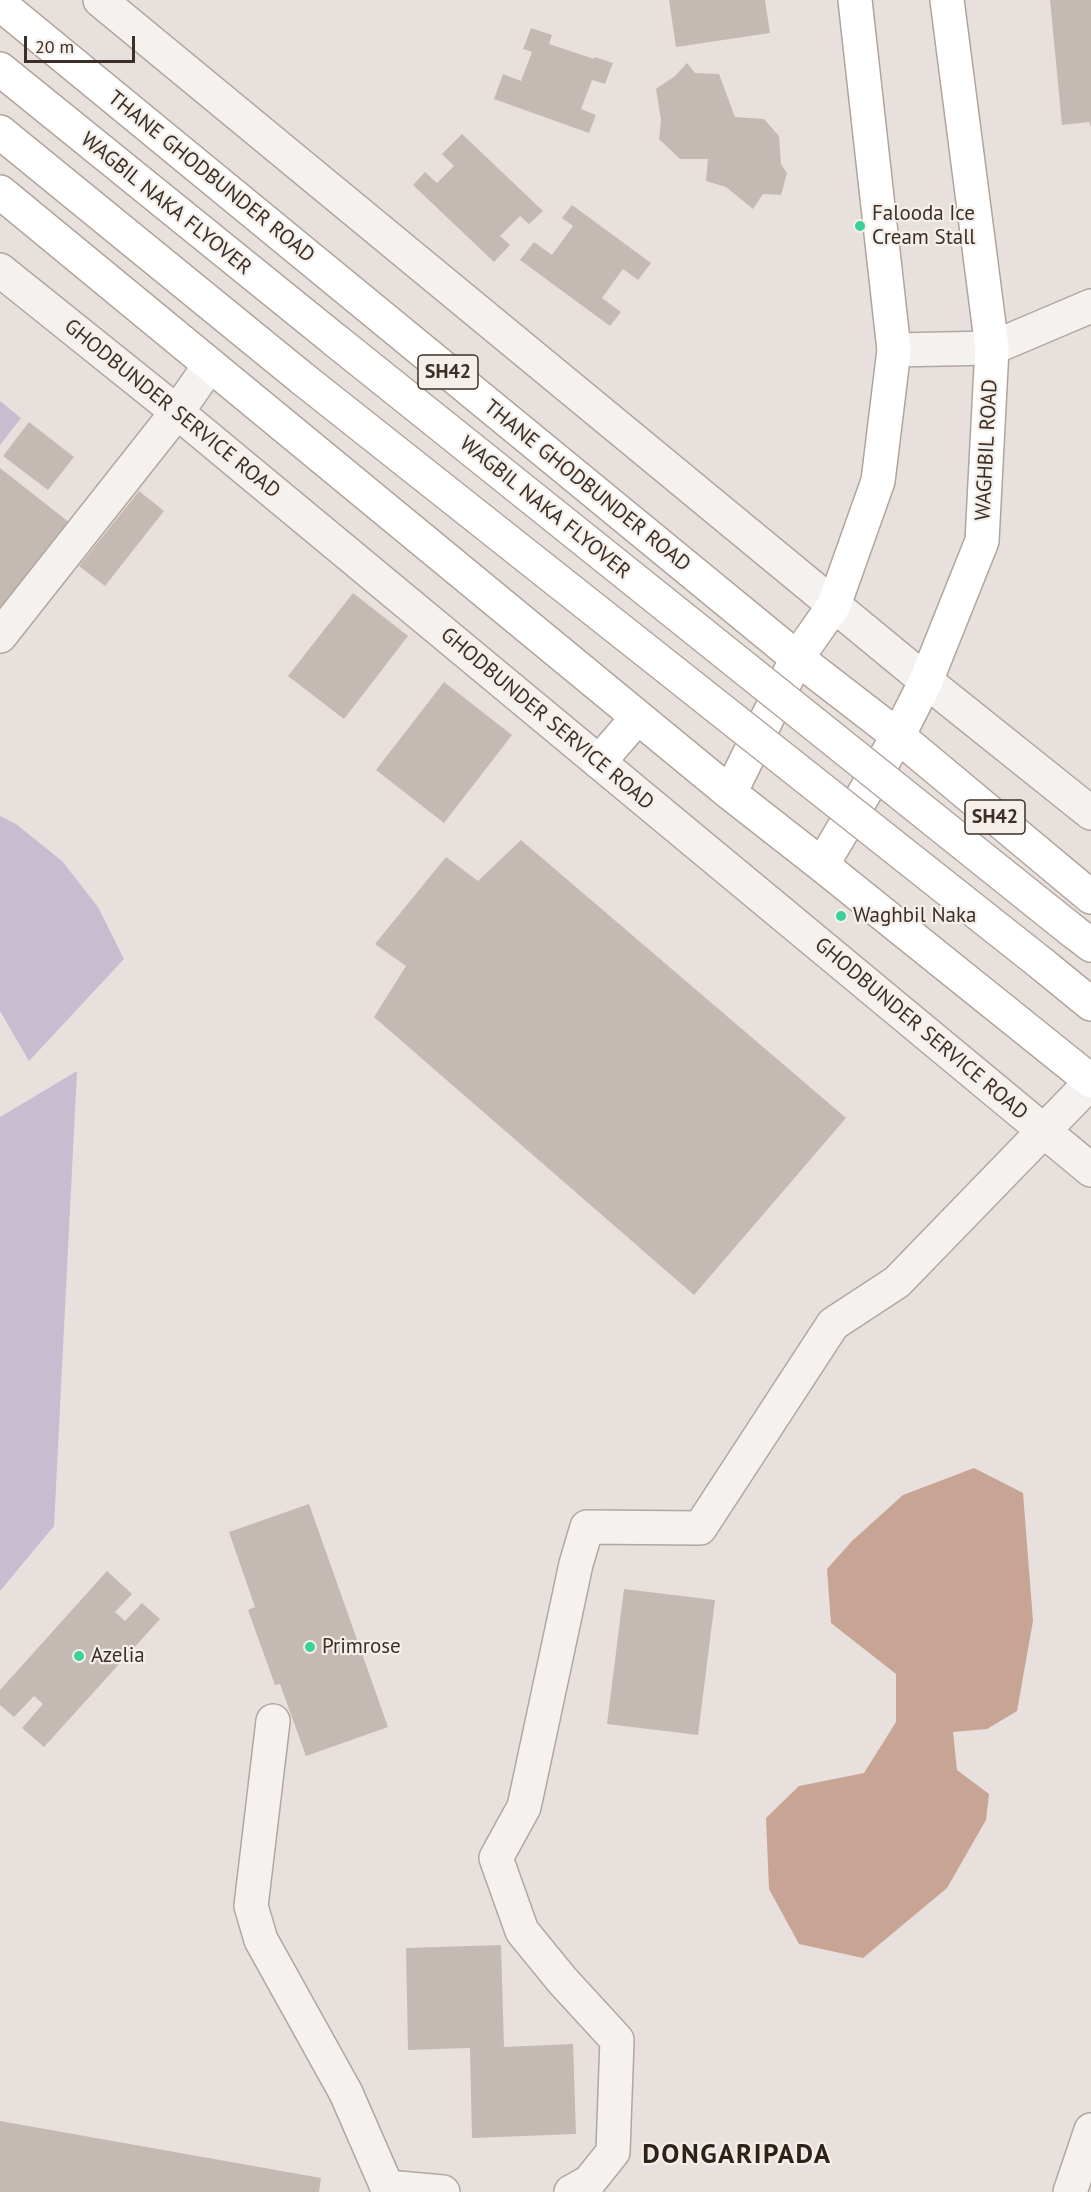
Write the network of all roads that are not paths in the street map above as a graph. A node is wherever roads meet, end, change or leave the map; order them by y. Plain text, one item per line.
1 (100, 0) edge
2 (855, 0) edge
3 (947, 0) edge
4 (0, 4) edge
5 (0, 69) edge
6 (0, 132) edge
7 (0, 192) edge
8 (0, 270) edge
9 (1091, 306) edge
10 (992, 348) junction
11 (894, 350) junction
12 (210, 365) junction
13 (177, 412) junction
14 (834, 605) junction
15 (0, 636) edge
16 (797, 657) junction
17 (926, 681) junction
18 (638, 718) junction
19 (898, 736) junction
20 (599, 762) junction
21 (730, 794) junction
22 (1091, 813) edge
23 (822, 865) junction
24 (1091, 897) edge
25 (1091, 945) edge
26 (1091, 1004) edge
27 (1091, 1081) edge
28 (1044, 1131) junction
29 (1091, 1170) edge
30 (273, 1721) dead end
31 (1091, 2130) edge
32 (387, 2189) edge
33 (442, 2192) edge
34 (571, 2192) edge
35 (1070, 2192) edge

1 - 14 street
2 - 11 main road
3 - 10 main road, WAGHBIL ROAD
4 - 16 main road, THANE GHODBUNDER ROAD / SH42
5 - 25 main road, WAGBIL NAKA FLYOVER, bridge
6 - 26 main road, bridge
7 - 12 main road
8 - 13 street, GHODBUNDER SERVICE ROAD
9 - 10 street
10 - 11 street
10 - 17 main road, WAGHBIL ROAD
11 - 14 main road
12 - 13 street
12 - 18 main road
13 - 15 street
13 - 20 street, GHODBUNDER SERVICE ROAD
14 - 16 main road
14 - 17 street
16 - 19 main road, THANE GHODBUNDER ROAD / SH42
16 - 21 main road
17 - 19 main road, WAGHBIL ROAD
17 - 22 street
18 - 20 main road
18 - 21 main road
19 - 23 main road, WAGHBIL ROAD
19 - 24 main road, THANE GHODBUNDER ROAD / SH42
20 - 28 street, GHODBUNDER SERVICE ROAD
21 - 23 main road
23 - 27 main road
27 - 28 street
28 - 29 street, GHODBUNDER SERVICE ROAD
28 - 34 street
30 - 32 street
31 - 35 street
32 - 33 street

